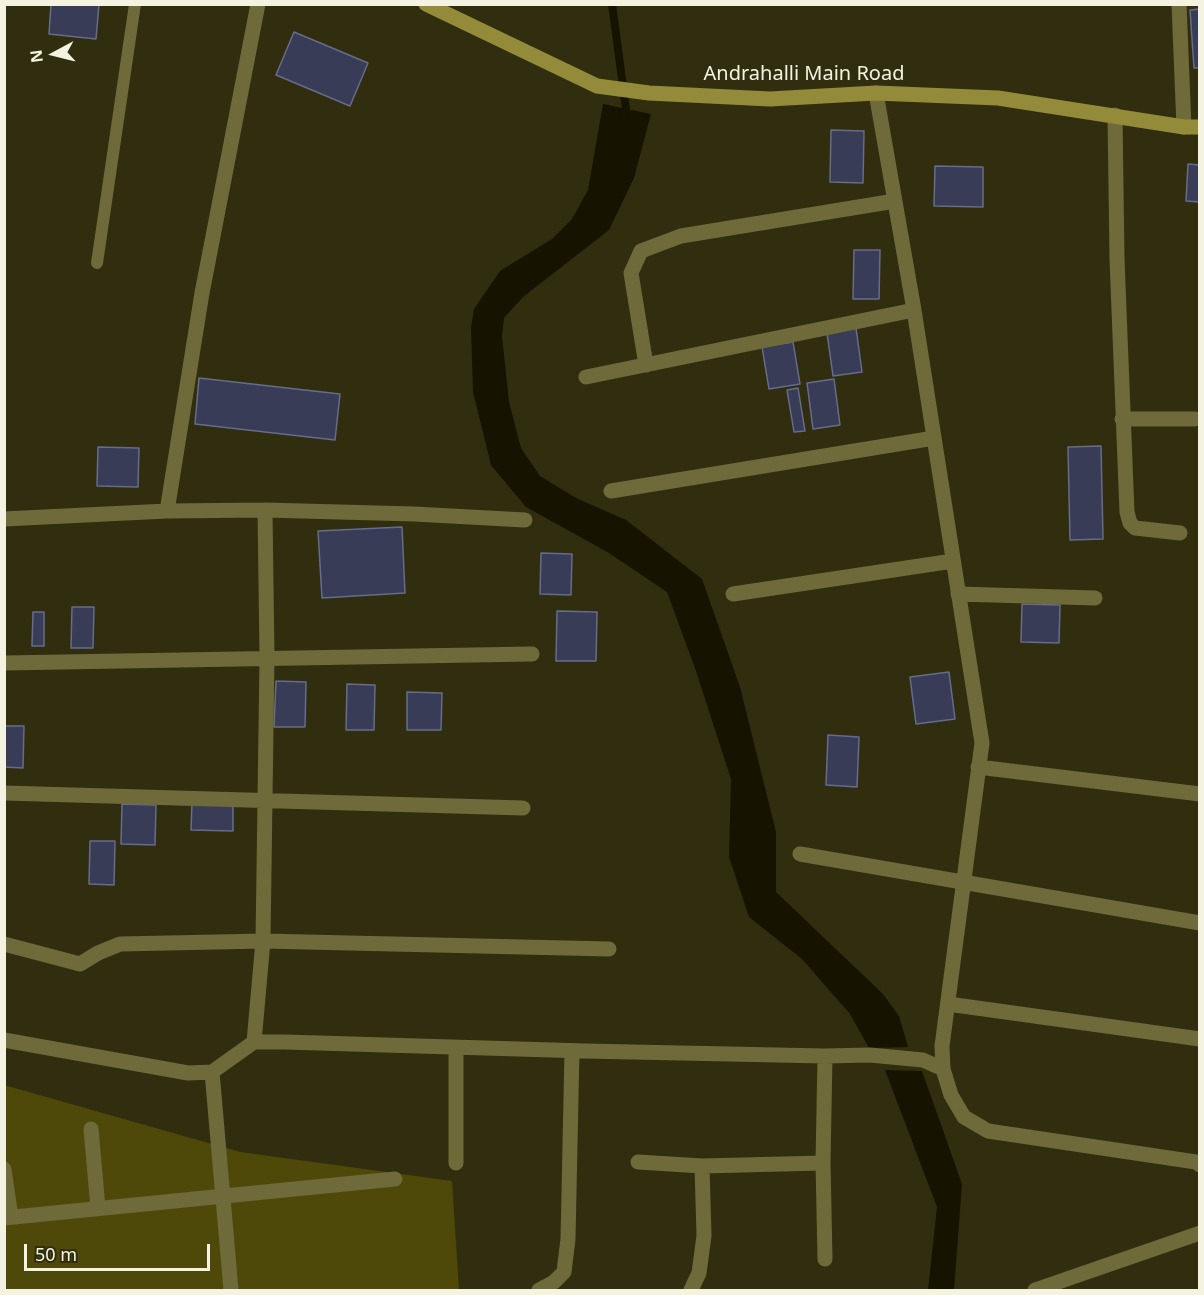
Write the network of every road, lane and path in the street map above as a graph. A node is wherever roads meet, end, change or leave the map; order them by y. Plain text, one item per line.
1 (135, 4) edge
2 (258, 4) edge
3 (426, 4) edge
4 (1179, 4) edge
5 (876, 93) junction
6 (1115, 116) junction
7 (1192, 127) edge
8 (895, 201) junction
9 (97, 263) dead end
10 (914, 310) junction
11 (646, 365) junction
12 (586, 377) dead end
13 (1122, 419) junction
14 (1195, 419) dead end
15 (934, 438) junction
16 (611, 491) dead end
17 (265, 510) junction
18 (167, 511) junction
19 (4, 519) edge
20 (525, 520) dead end
21 (1180, 533) dead end
22 (953, 561) junction
23 (733, 594) dead end
24 (958, 594) junction
25 (1095, 598) dead end
26 (532, 654) dead end
27 (267, 657) junction
28 (4, 663) edge
29 (978, 767) junction
30 (4, 794) edge
31 (1200, 794) edge
32 (264, 801) junction
33 (523, 808) dead end
34 (800, 854) dead end
35 (964, 884) junction
36 (1200, 923) edge
37 (263, 941) junction
38 (4, 944) edge
39 (609, 949) dead end
40 (948, 1004) junction
41 (1200, 1039) edge
42 (4, 1040) edge
43 (254, 1042) junction
44 (456, 1048) junction
45 (572, 1051) junction
46 (825, 1056) junction
47 (943, 1069) junction
48 (212, 1072) junction
49 (91, 1129) dead end
50 (638, 1162) dead end
51 (823, 1162) junction
52 (456, 1163) dead end
53 (1200, 1165) edge
54 (702, 1166) junction
55 (4, 1169) edge
56 (395, 1179) dead end
57 (221, 1196) junction
58 (98, 1208) junction
59 (8, 1217) edge
60 (1200, 1233) edge
61 (825, 1259) dead end
62 (231, 1290) edge
63 (538, 1290) edge
64 (691, 1290) edge
65 (1035, 1290) edge

1 - 9 lane
2 - 18 street
3 - 5 main road, Andrahalli Main Road
4 - 7 street
5 - 6 main road, Andrahalli Main Road
5 - 8 street
6 - 7 main road, Andrahalli Main Road
6 - 13 street
8 - 10 street
8 - 11 street
10 - 11 street
10 - 15 street
11 - 12 street
13 - 14 street
13 - 21 street
15 - 16 street
15 - 22 street
17 - 18 street
17 - 20 street
17 - 27 street
18 - 19 street
22 - 23 street
22 - 24 street
24 - 25 street
24 - 29 street
26 - 27 street
27 - 28 street
27 - 32 street
29 - 31 street
29 - 35 street
30 - 32 street
32 - 33 street
32 - 37 street
34 - 35 street
35 - 36 street
35 - 40 street
37 - 38 street
37 - 39 street
37 - 43 street
40 - 41 street
40 - 47 street
42 - 48 street
43 - 44 street
43 - 48 street
44 - 45 street
44 - 52 street
45 - 46 street
45 - 63 street
46 - 47 street
46 - 51 street
47 - 53 street
48 - 57 street
49 - 58 street
50 - 54 street
51 - 54 street
51 - 61 street
54 - 64 street
55 - 59 street
56 - 57 street
57 - 58 street
57 - 62 street
58 - 59 street
60 - 65 street

